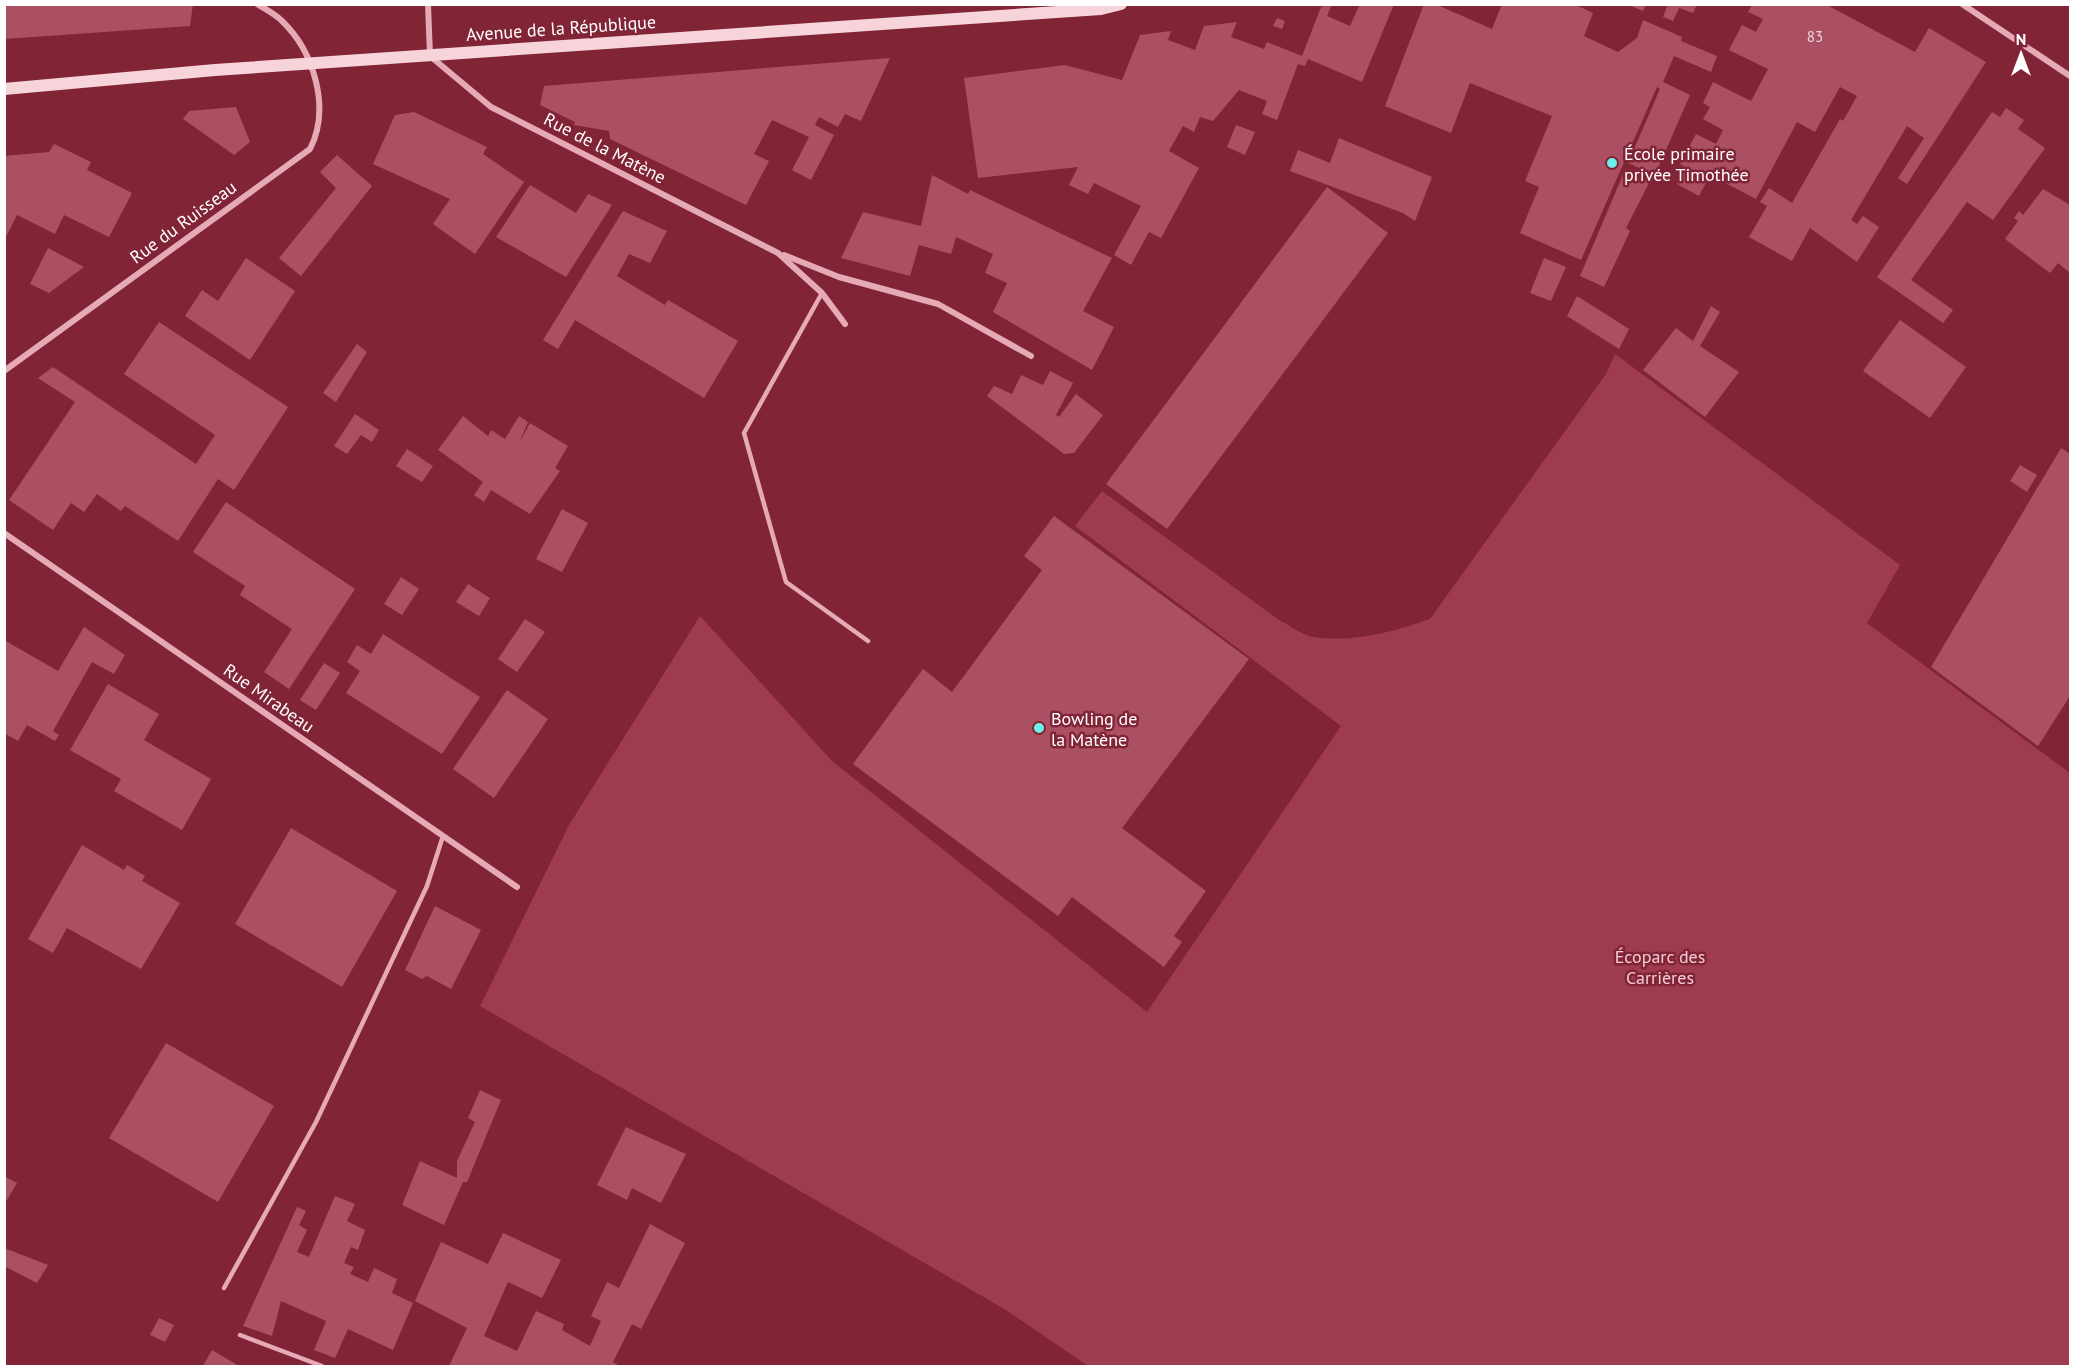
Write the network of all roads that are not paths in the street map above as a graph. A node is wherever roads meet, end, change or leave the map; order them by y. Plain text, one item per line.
1 (257, 4) edge
2 (428, 4) edge
3 (1121, 4) edge
4 (1962, 4) edge
5 (430, 56) junction
6 (313, 65) junction
7 (2070, 76) edge
8 (4, 89) edge
9 (778, 253) junction
10 (822, 292) junction
11 (845, 324) dead end
12 (1031, 356) dead end
13 (4, 371) edge
14 (4, 533) edge
15 (867, 641) dead end
16 (443, 836) junction
17 (517, 887) dead end
18 (224, 1288) dead end
19 (240, 1335) dead end
20 (322, 1366) edge

1 - 6 street
2 - 5 street
3 - 5 main road, Avenue de la République
4 - 7 street
5 - 6 main road, Avenue de la République
5 - 9 street, Rue de la Matène
6 - 8 main road, Avenue de la République
6 - 13 street, Rue du Ruisseau
9 - 10 street, Rue de la Matène
9 - 12 street, Rue de la Matène
10 - 11 street, Rue de la Matène
10 - 15 lane
14 - 16 street, Rue Mirabeau
16 - 17 street, Rue Mirabeau
16 - 18 lane
19 - 20 lane

